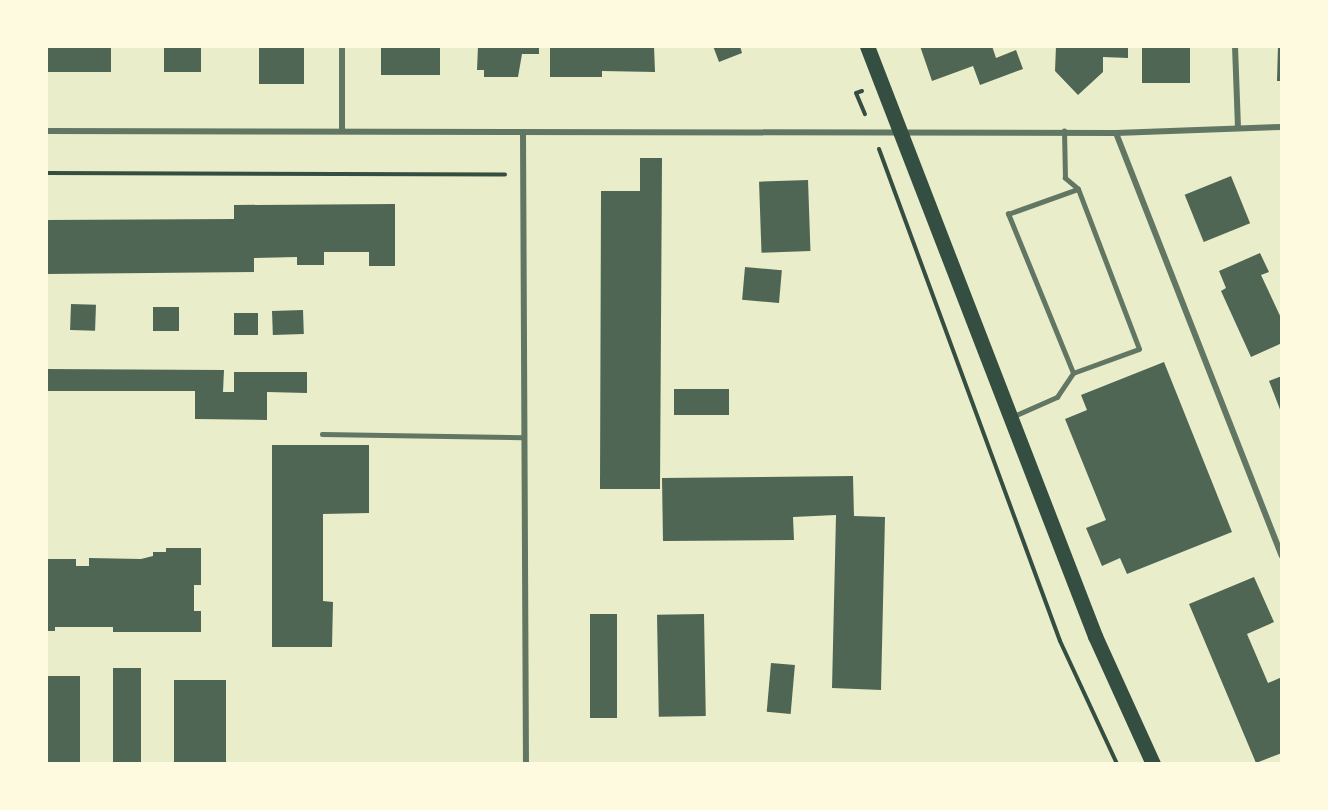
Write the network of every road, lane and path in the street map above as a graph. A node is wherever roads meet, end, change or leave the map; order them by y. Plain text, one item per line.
1 (342, 46) edge
2 (867, 46) edge
3 (1235, 46) edge
4 (1238, 126) junction
5 (1281, 127) edge
6 (342, 129) junction
7 (46, 131) edge
8 (1064, 131) junction
9 (873, 132) junction
10 (903, 132) junction
11 (523, 133) junction
12 (1116, 133) junction
13 (46, 173) edge
14 (522, 175) junction
15 (1078, 189) junction
16 (1073, 373) junction
17 (1011, 417) junction
18 (322, 434) dead end
19 (523, 437) junction
20 (1281, 556) edge
21 (526, 764) edge
22 (1118, 764) edge
23 (1153, 764) edge

1 - 6 street
2 - 10 main road
3 - 4 street
4 - 5 street
4 - 12 street
6 - 7 street
6 - 11 street
8 - 10 street
8 - 12 street
8 - 15 lane
9 - 10 street
9 - 11 street
9 - 22 path
10 - 17 main road
11 - 14 street
12 - 20 street
13 - 14 path
14 - 19 street
15 - 16 lane
15 - 16 lane
16 - 17 lane
17 - 23 main road
18 - 19 lane
19 - 21 street

